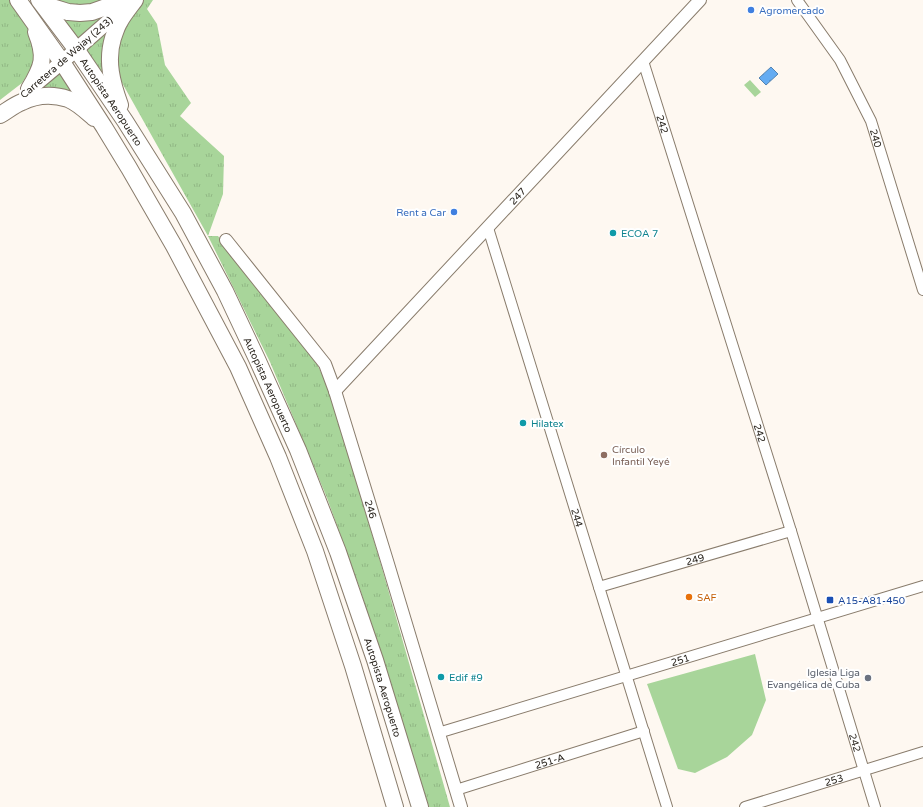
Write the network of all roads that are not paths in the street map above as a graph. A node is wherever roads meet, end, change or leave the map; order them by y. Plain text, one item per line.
1 (18, 0) edge
2 (38, 0) edge
3 (43, 0) edge
4 (126, 0) edge
5 (134, 0) edge
6 (700, 0) edge
7 (797, 0) edge
8 (30, 16) junction
9 (76, 49) junction
10 (643, 61) junction
11 (62, 62) junction
12 (29, 89) junction
13 (0, 114) edge
14 (126, 121) junction
15 (104, 127) junction
16 (488, 228) junction
17 (226, 240) dead end
18 (923, 290) edge
19 (335, 391) junction
20 (791, 531) junction
21 (923, 586) edge
22 (599, 587) junction
23 (818, 618) junction
24 (627, 676) junction
25 (644, 731) junction
26 (438, 733) junction
27 (923, 752) edge
28 (864, 770) junction
29 (456, 790) junction
30 (395, 807) edge
31 (420, 807) edge
32 (460, 807) edge
33 (667, 807) edge
34 (745, 807) edge
35 (875, 807) edge

1 - 8 highway, Autopista Aeropuerto
2 - 9 highway, Autopista Aeropuerto
3 - 4 highway
5 - 9 main road, Carretera de Wajay (243)
5 - 14 highway
6 - 10 street, 247
7 - 18 street, 240
8 - 11 highway, Autopista Aeropuerto
8 - 12 highway
9 - 11 main road, Carretera de Wajay (243)
9 - 14 highway, Autopista Aeropuerto
10 - 16 street, 247
10 - 20 street, 242
11 - 12 main road, Carretera de Wajay (243)
11 - 15 highway, Autopista Aeropuerto
12 - 13 main road, Carretera de Wajay (243)
13 - 15 highway
14 - 31 highway, Autopista Aeropuerto
15 - 30 highway, Autopista Aeropuerto
16 - 19 street, 247
16 - 22 street, 244
17 - 19 street, 246
19 - 26 street, 246
20 - 22 street, 249
20 - 23 street, 242
21 - 23 street, 251
22 - 24 street, 244
23 - 24 street, 251
23 - 28 street, 242
24 - 25 street, 244
24 - 26 street, 251
25 - 29 street, 251-A
25 - 33 street, 244
26 - 29 street, 246
27 - 28 street, 253
28 - 34 street, 253
28 - 35 street, 242
29 - 32 street, 246

